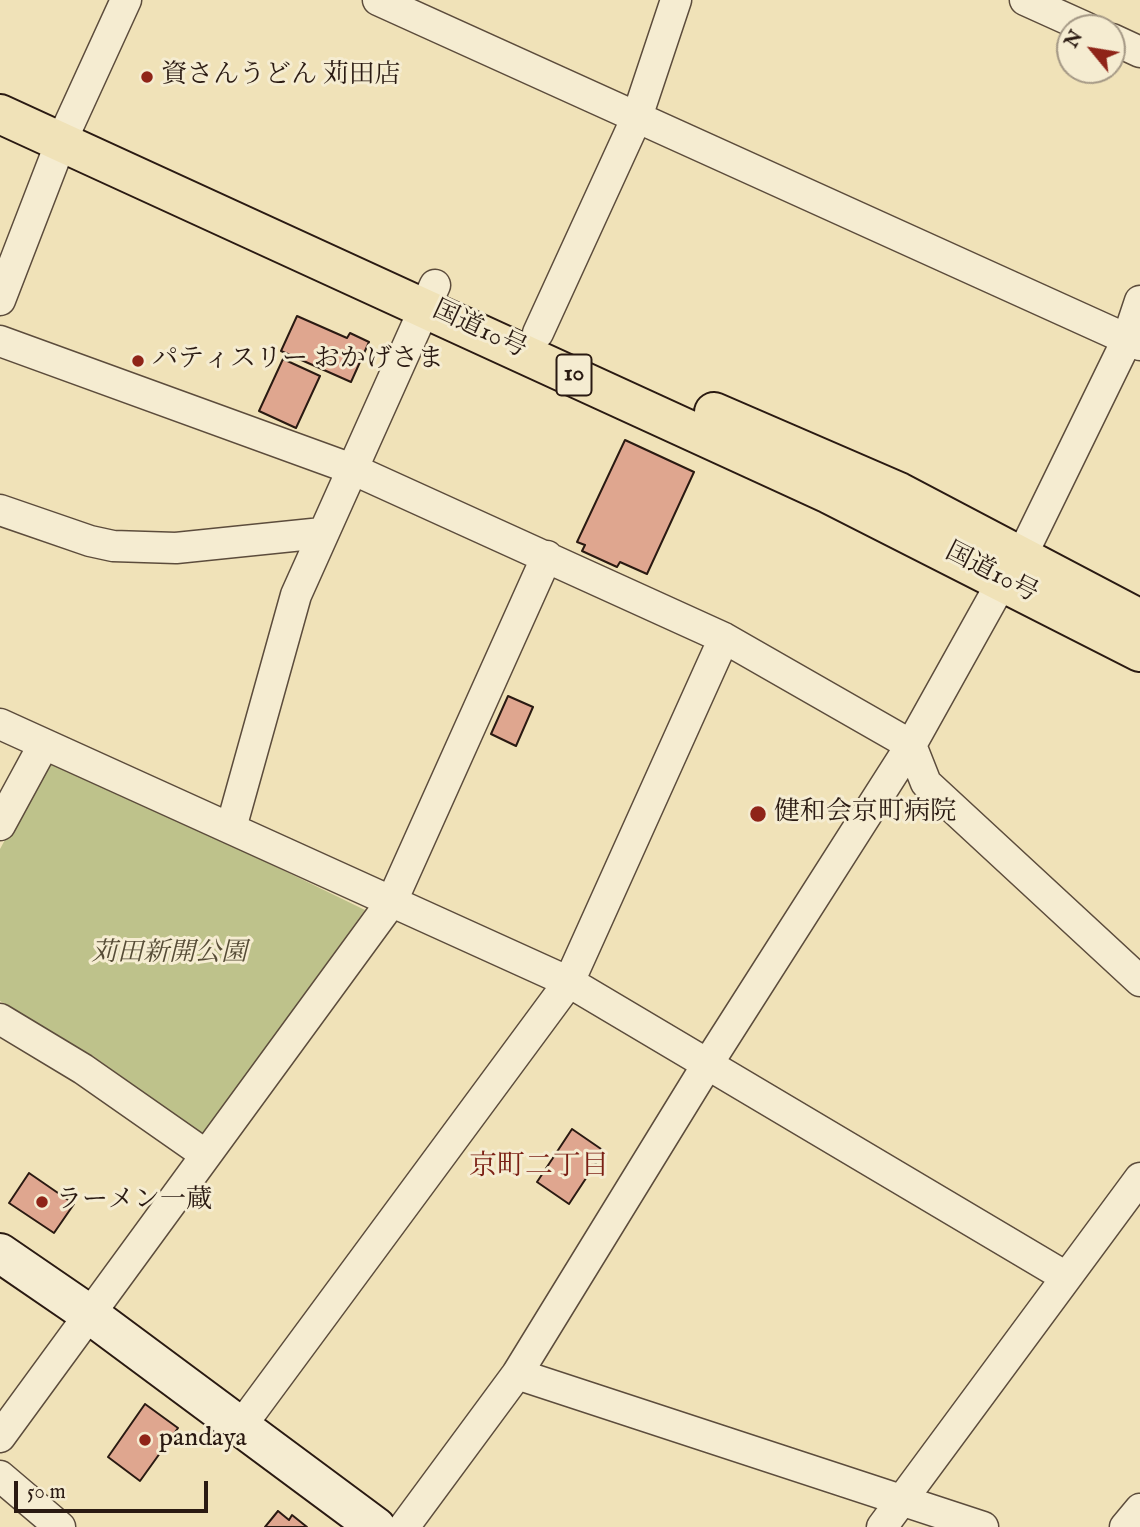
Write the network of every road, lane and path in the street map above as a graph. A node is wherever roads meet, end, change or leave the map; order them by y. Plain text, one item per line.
1 (127, 0) edge
2 (378, 0) edge
3 (676, 0) edge
4 (1025, 0) edge
5 (1056, 14) edge
6 (0, 91) edge
7 (0, 114) edge
8 (637, 117) junction
9 (65, 132) junction
10 (430, 296) junction
11 (0, 300) edge
12 (1140, 300) edge
13 (538, 333) junction
14 (0, 341) edge
15 (1133, 342) edge
16 (352, 469) junction
17 (0, 510) edge
18 (322, 533) junction
19 (547, 556) junction
20 (1012, 567) junction
21 (1140, 619) edge
22 (724, 638) junction
23 (1140, 652) edge
24 (0, 724) edge
25 (44, 744) junction
26 (911, 745) junction
27 (0, 825) edge
28 (231, 828) junction
29 (392, 901) junction
30 (1140, 981) edge
31 (569, 982) junction
32 (0, 1019) edge
33 (707, 1065) junction
34 (206, 1155) junction
35 (1140, 1178) edge
36 (0, 1253) edge
37 (1066, 1277) junction
38 (89, 1314) junction
39 (517, 1374) junction
40 (241, 1426) junction
41 (0, 1437) edge
42 (0, 1476) edge
43 (901, 1502) junction
44 (1140, 1509) edge
45 (60, 1527) edge
46 (376, 1527) edge
47 (404, 1527) edge
48 (882, 1527) edge
49 (983, 1527) edge
50 (1125, 1527) edge

1 - 9 street
2 - 8 street
3 - 8 street
4 - 5 street
6 - 9 highway, 国道10号 / 10
7 - 9 highway, 国道10号 / 10
8 - 13 street
8 - 15 street
9 - 10 highway, 国道10号 / 10
9 - 11 street
10 - 13 highway, 国道10号 / 10
10 - 16 street
10 - 20 highway, 国道10号 / 10
12 - 15 street
13 - 20 highway, 国道10号 / 10
14 - 16 street
15 - 20 street
16 - 18 street
16 - 19 street
17 - 18 street
18 - 28 street
19 - 22 street
19 - 29 street
20 - 21 highway, 国道10号 / 10
20 - 23 highway, 国道10号 / 10
20 - 26 street
22 - 26 street
22 - 31 street
24 - 25 street
25 - 27 street
25 - 28 street
26 - 30 street
26 - 33 street
28 - 29 street
29 - 31 street
29 - 34 street
31 - 33 street
31 - 40 street
32 - 34 street
33 - 37 street
33 - 39 street
34 - 38 street
35 - 37 street
36 - 38 street
37 - 43 street
38 - 40 street
38 - 41 street
39 - 43 street
39 - 47 street
40 - 46 street
42 - 45 street
43 - 48 street
43 - 49 street
44 - 50 street

